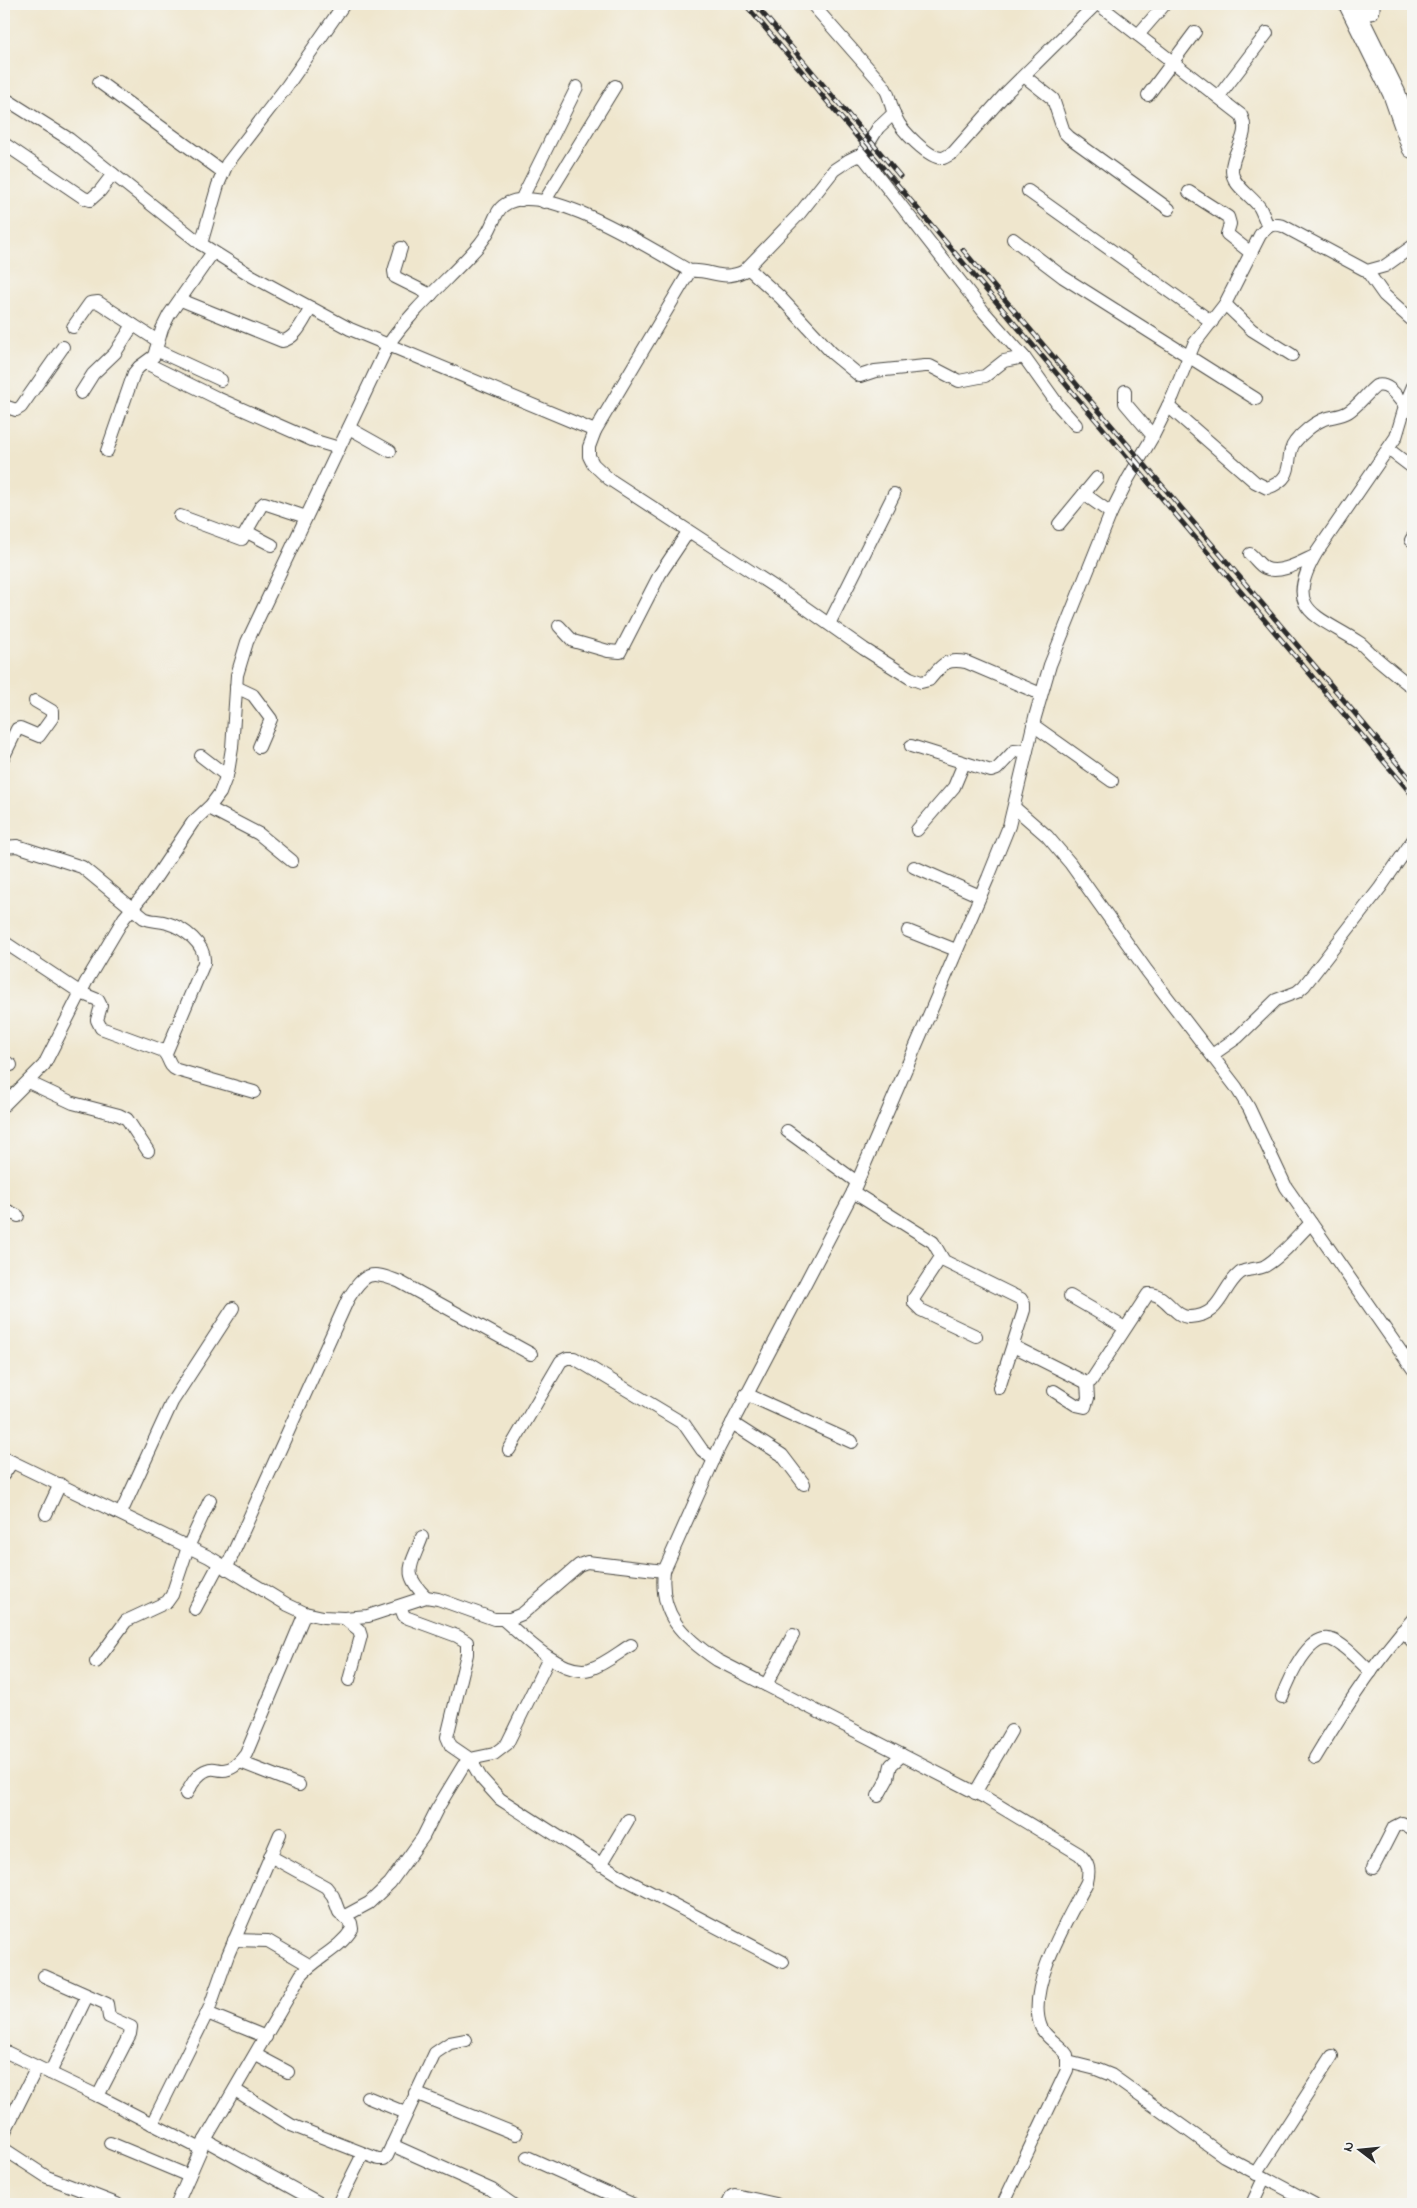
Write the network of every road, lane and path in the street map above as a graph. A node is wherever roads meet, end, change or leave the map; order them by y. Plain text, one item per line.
1 (344, 4) edge
2 (812, 4) edge
3 (1097, 4) edge
4 (1165, 4) edge
5 (1364, 5) edge
6 (1194, 32) dead end
7 (1267, 33) dead end
8 (1138, 35) junction
9 (1172, 61) junction
10 (1024, 76) junction
11 (99, 82) dead end
12 (616, 86) dead end
13 (577, 87) dead end
14 (1148, 95) dead end
15 (1219, 96) junction
16 (4, 98) edge
17 (1413, 102) edge
18 (894, 113) junction
19 (6, 145) dead end
20 (1413, 147) edge
21 (861, 156) junction
22 (223, 172) junction
23 (113, 174) junction
24 (1028, 191) dead end
25 (1189, 192) dead end
26 (521, 200) junction
27 (544, 202) junction
28 (1169, 209) dead end
29 (1268, 226) junction
30 (1013, 239) dead end
31 (201, 244) junction
32 (1413, 246) edge
33 (401, 248) dead end
34 (213, 252) junction
35 (1251, 252) junction
36 (748, 268) junction
37 (690, 271) junction
38 (1367, 271) junction
39 (431, 295) junction
40 (181, 300) junction
41 (1225, 304) junction
42 (311, 308) junction
43 (1413, 321) edge
44 (1212, 322) junction
45 (133, 325) junction
46 (73, 327) dead end
47 (388, 345) junction
48 (157, 346) junction
49 (63, 348) dead end
50 (1292, 355) dead end
51 (1190, 356) junction
52 (1024, 357) junction
53 (146, 363) junction
54 (221, 380) dead end
55 (1413, 386) edge
56 (1125, 391) dead end
57 (81, 393) dead end
58 (1256, 399) dead end
59 (4, 406) edge
60 (1168, 406) junction
61 (1405, 406) junction
62 (1402, 419) junction
63 (1076, 425) dead end
64 (1413, 427) edge
65 (349, 428) junction
66 (595, 431) junction
67 (1153, 436) junction
68 (339, 448) junction
69 (1388, 449) junction
70 (390, 450) dead end
71 (107, 451) dead end
72 (1413, 468) edge
73 (1097, 478) dead end
74 (894, 494) dead end
75 (1084, 494) junction
76 (1111, 513) junction
77 (180, 516) dead end
78 (306, 518) junction
79 (1059, 524) dead end
80 (247, 532) junction
81 (688, 532) junction
82 (272, 545) dead end
83 (1250, 554) dead end
84 (1314, 556) junction
85 (829, 624) junction
86 (559, 626) dead end
87 (236, 687) junction
88 (1413, 688) edge
89 (1041, 694) junction
90 (35, 701) dead end
91 (1033, 725) junction
92 (911, 746) dead end
93 (259, 747) dead end
94 (1027, 750) junction
95 (4, 756) edge
96 (201, 756) dead end
97 (964, 764) junction
98 (227, 776) junction
99 (1112, 781) dead end
100 (209, 808) junction
101 (1014, 808) junction
102 (918, 830) dead end
103 (1413, 840) edge
104 (4, 846) edge
105 (292, 861) dead end
106 (914, 867) dead end
107 (980, 896) junction
108 (132, 909) junction
109 (908, 931) dead end
110 (4, 942) edge
111 (956, 950) junction
112 (81, 993) junction
113 (166, 1053) junction
114 (1212, 1055) junction
115 (28, 1082) junction
116 (254, 1092) dead end
117 (4, 1105) edge
118 (787, 1131) dead end
119 (148, 1151) dead end
120 (855, 1187) junction
121 (4, 1209) edge
122 (18, 1216) dead end
123 (1311, 1224) junction
124 (941, 1257) junction
125 (1070, 1296) dead end
126 (234, 1308) dead end
127 (1126, 1328) junction
128 (976, 1336) dead end
129 (1013, 1346) junction
130 (1408, 1352) edge
131 (532, 1354) dead end
132 (1413, 1368) edge
133 (1087, 1383) junction
134 (999, 1388) dead end
135 (1054, 1392) dead end
136 (746, 1394) junction
137 (732, 1423) junction
138 (852, 1442) dead end
139 (509, 1450) dead end
140 (8, 1460) edge
141 (714, 1460) junction
142 (4, 1474) edge
143 (60, 1484) junction
144 (804, 1484) dead end
145 (210, 1500) dead end
146 (120, 1513) junction
147 (46, 1514) dead end
148 (422, 1537) dead end
149 (188, 1547) junction
150 (222, 1567) junction
151 (664, 1572) junction
152 (426, 1597) junction
153 (400, 1606) junction
154 (195, 1610) dead end
155 (305, 1613) junction
156 (344, 1618) junction
157 (1413, 1618) edge
158 (504, 1620) junction
159 (1402, 1631) junction
160 (793, 1635) dead end
161 (1413, 1642) edge
162 (631, 1645) dead end
163 (549, 1658) junction
164 (96, 1662) dead end
165 (1371, 1672) junction
166 (349, 1680) dead end
167 (766, 1685) junction
168 (1282, 1697) dead end
169 (1011, 1730) dead end
170 (902, 1755) junction
171 (1315, 1758) dead end
172 (470, 1760) junction
173 (240, 1762) junction
174 (299, 1785) dead end
175 (975, 1793) junction
176 (186, 1794) dead end
177 (878, 1796) dead end
178 (628, 1820) dead end
179 (1413, 1829) edge
180 (280, 1834) dead end
181 (270, 1856) junction
182 (601, 1865) junction
183 (1373, 1868) dead end
184 (343, 1917) junction
185 (234, 1940) junction
186 (783, 1962) dead end
187 (309, 1965) junction
188 (44, 1976) dead end
189 (87, 1996) junction
190 (207, 2013) junction
191 (266, 2037) junction
192 (466, 2040) dead end
193 (4, 2051) edge
194 (256, 2055) junction
195 (1332, 2056) dead end
196 (1068, 2062) junction
197 (37, 2067) junction
198 (288, 2072) dead end
199 (50, 2073) junction
200 (235, 2090) junction
201 (415, 2093) junction
202 (98, 2096) junction
203 (367, 2097) dead end
204 (406, 2113) junction
205 (152, 2124) junction
206 (4, 2133) edge
207 (516, 2134) dead end
208 (110, 2143) dead end
209 (203, 2145) junction
210 (392, 2145) junction
211 (4, 2148) edge
212 (363, 2154) junction
213 (527, 2157) dead end
214 (189, 2176) junction
215 (1260, 2176) junction
216 (317, 2203) edge
217 (117, 2204) edge
218 (177, 2204) edge
219 (338, 2204) edge
220 (512, 2204) edge
221 (632, 2204) edge
222 (728, 2204) edge
223 (776, 2204) edge
224 (1002, 2204) edge
225 (1252, 2204) edge
226 (1314, 2204) edge

1 - 22 street
2 - 18 street
3 - 8 street
3 - 10 street
4 - 8 street
5 - 17 highway
5 - 20 highway
6 - 9 street
7 - 15 street
8 - 9 street
9 - 14 street
9 - 15 street
10 - 18 street
10 - 28 street
11 - 22 street
12 - 27 street
13 - 26 street
15 - 29 street
16 - 23 street
18 - 21 street
19 - 23 street
21 - 36 street
21 - 52 street
22 - 31 street
23 - 31 street
24 - 44 street
25 - 35 street
26 - 27 street
26 - 39 street
27 - 37 street
29 - 35 street
29 - 38 street
30 - 51 street
31 - 34 street
32 - 38 street
33 - 39 street
34 - 40 street
34 - 42 street
35 - 41 street
36 - 37 street
36 - 52 street
37 - 66 street
38 - 43 street
39 - 47 street
40 - 42 street
40 - 48 street
41 - 44 street
41 - 50 street
42 - 47 street
44 - 51 street
45 - 46 street
45 - 48 street
45 - 57 street
47 - 65 street
47 - 66 street
48 - 53 street
48 - 54 street
49 - 59 street
51 - 58 street
51 - 60 street
52 - 63 street
53 - 68 street
53 - 71 street
55 - 61 street
56 - 67 street
60 - 61 street
60 - 67 street
61 - 62 street
62 - 64 street
62 - 69 street
65 - 68 street
65 - 70 street
66 - 81 street
67 - 76 street
68 - 78 street
69 - 72 street
69 - 84 street
73 - 75 street
74 - 85 street
75 - 76 street
75 - 79 street
76 - 89 street
77 - 80 street
78 - 80 street
78 - 87 street
80 - 82 street
81 - 85 street
81 - 86 street
83 - 84 street
84 - 88 street
85 - 89 street
87 - 93 street
87 - 98 street
89 - 91 street
90 - 95 street
91 - 94 street
91 - 99 street
92 - 97 street
94 - 97 street
94 - 101 street
96 - 98 street
97 - 102 street
98 - 100 street
100 - 105 street
100 - 108 street
101 - 107 street
101 - 114 street
103 - 114 street
104 - 108 street
106 - 107 street
107 - 111 street
108 - 112 street
108 - 113 street
109 - 111 street
110 - 112 street
111 - 120 street
112 - 113 street
112 - 115 street
113 - 116 street
114 - 123 street
115 - 117 street
115 - 119 street
118 - 120 street
120 - 124 street
120 - 136 street
121 - 122 street
123 - 127 street
123 - 130 street
124 - 128 street
124 - 129 street
125 - 127 street
126 - 146 street
127 - 133 street
129 - 133 street
129 - 134 street
130 - 132 street
131 - 150 street
133 - 135 street
136 - 137 street
136 - 138 street
137 - 141 street
137 - 144 street
139 - 141 street
140 - 142 street
140 - 143 street
141 - 151 street
143 - 146 street
143 - 147 street
145 - 149 street
146 - 149 street
148 - 152 street
149 - 150 street
149 - 164 street
150 - 154 street
150 - 155 street
151 - 158 street
151 - 167 street
152 - 153 street
152 - 158 street
153 - 156 street
153 - 172 street
155 - 156 street
155 - 173 street
156 - 166 street
157 - 159 street
158 - 163 street
159 - 161 street
159 - 165 street
160 - 167 street
162 - 163 street
163 - 172 street
165 - 168 street
165 - 171 street
167 - 170 street
169 - 175 street
170 - 175 street
170 - 177 street
172 - 182 street
172 - 184 street
173 - 174 street
173 - 176 street
175 - 196 street
178 - 182 street
179 - 183 street
180 - 181 street
181 - 184 street
181 - 185 street
182 - 186 street
184 - 187 street
185 - 187 street
185 - 190 street
187 - 191 street
188 - 189 street
189 - 199 street
189 - 202 street
190 - 191 street
190 - 205 street
191 - 194 street
192 - 201 street
193 - 197 street
194 - 198 street
194 - 200 street
195 - 215 street
196 - 215 street
196 - 224 street
197 - 199 street
197 - 206 street
199 - 202 street
200 - 209 street
200 - 212 street
201 - 204 street
201 - 207 street
202 - 205 street
203 - 204 street
204 - 210 street
205 - 209 street
208 - 214 street
209 - 214 street
209 - 216 street
210 - 212 street
210 - 220 street
211 - 217 street
212 - 219 street
213 - 221 street
214 - 218 street
215 - 225 street
215 - 226 street
222 - 223 street

